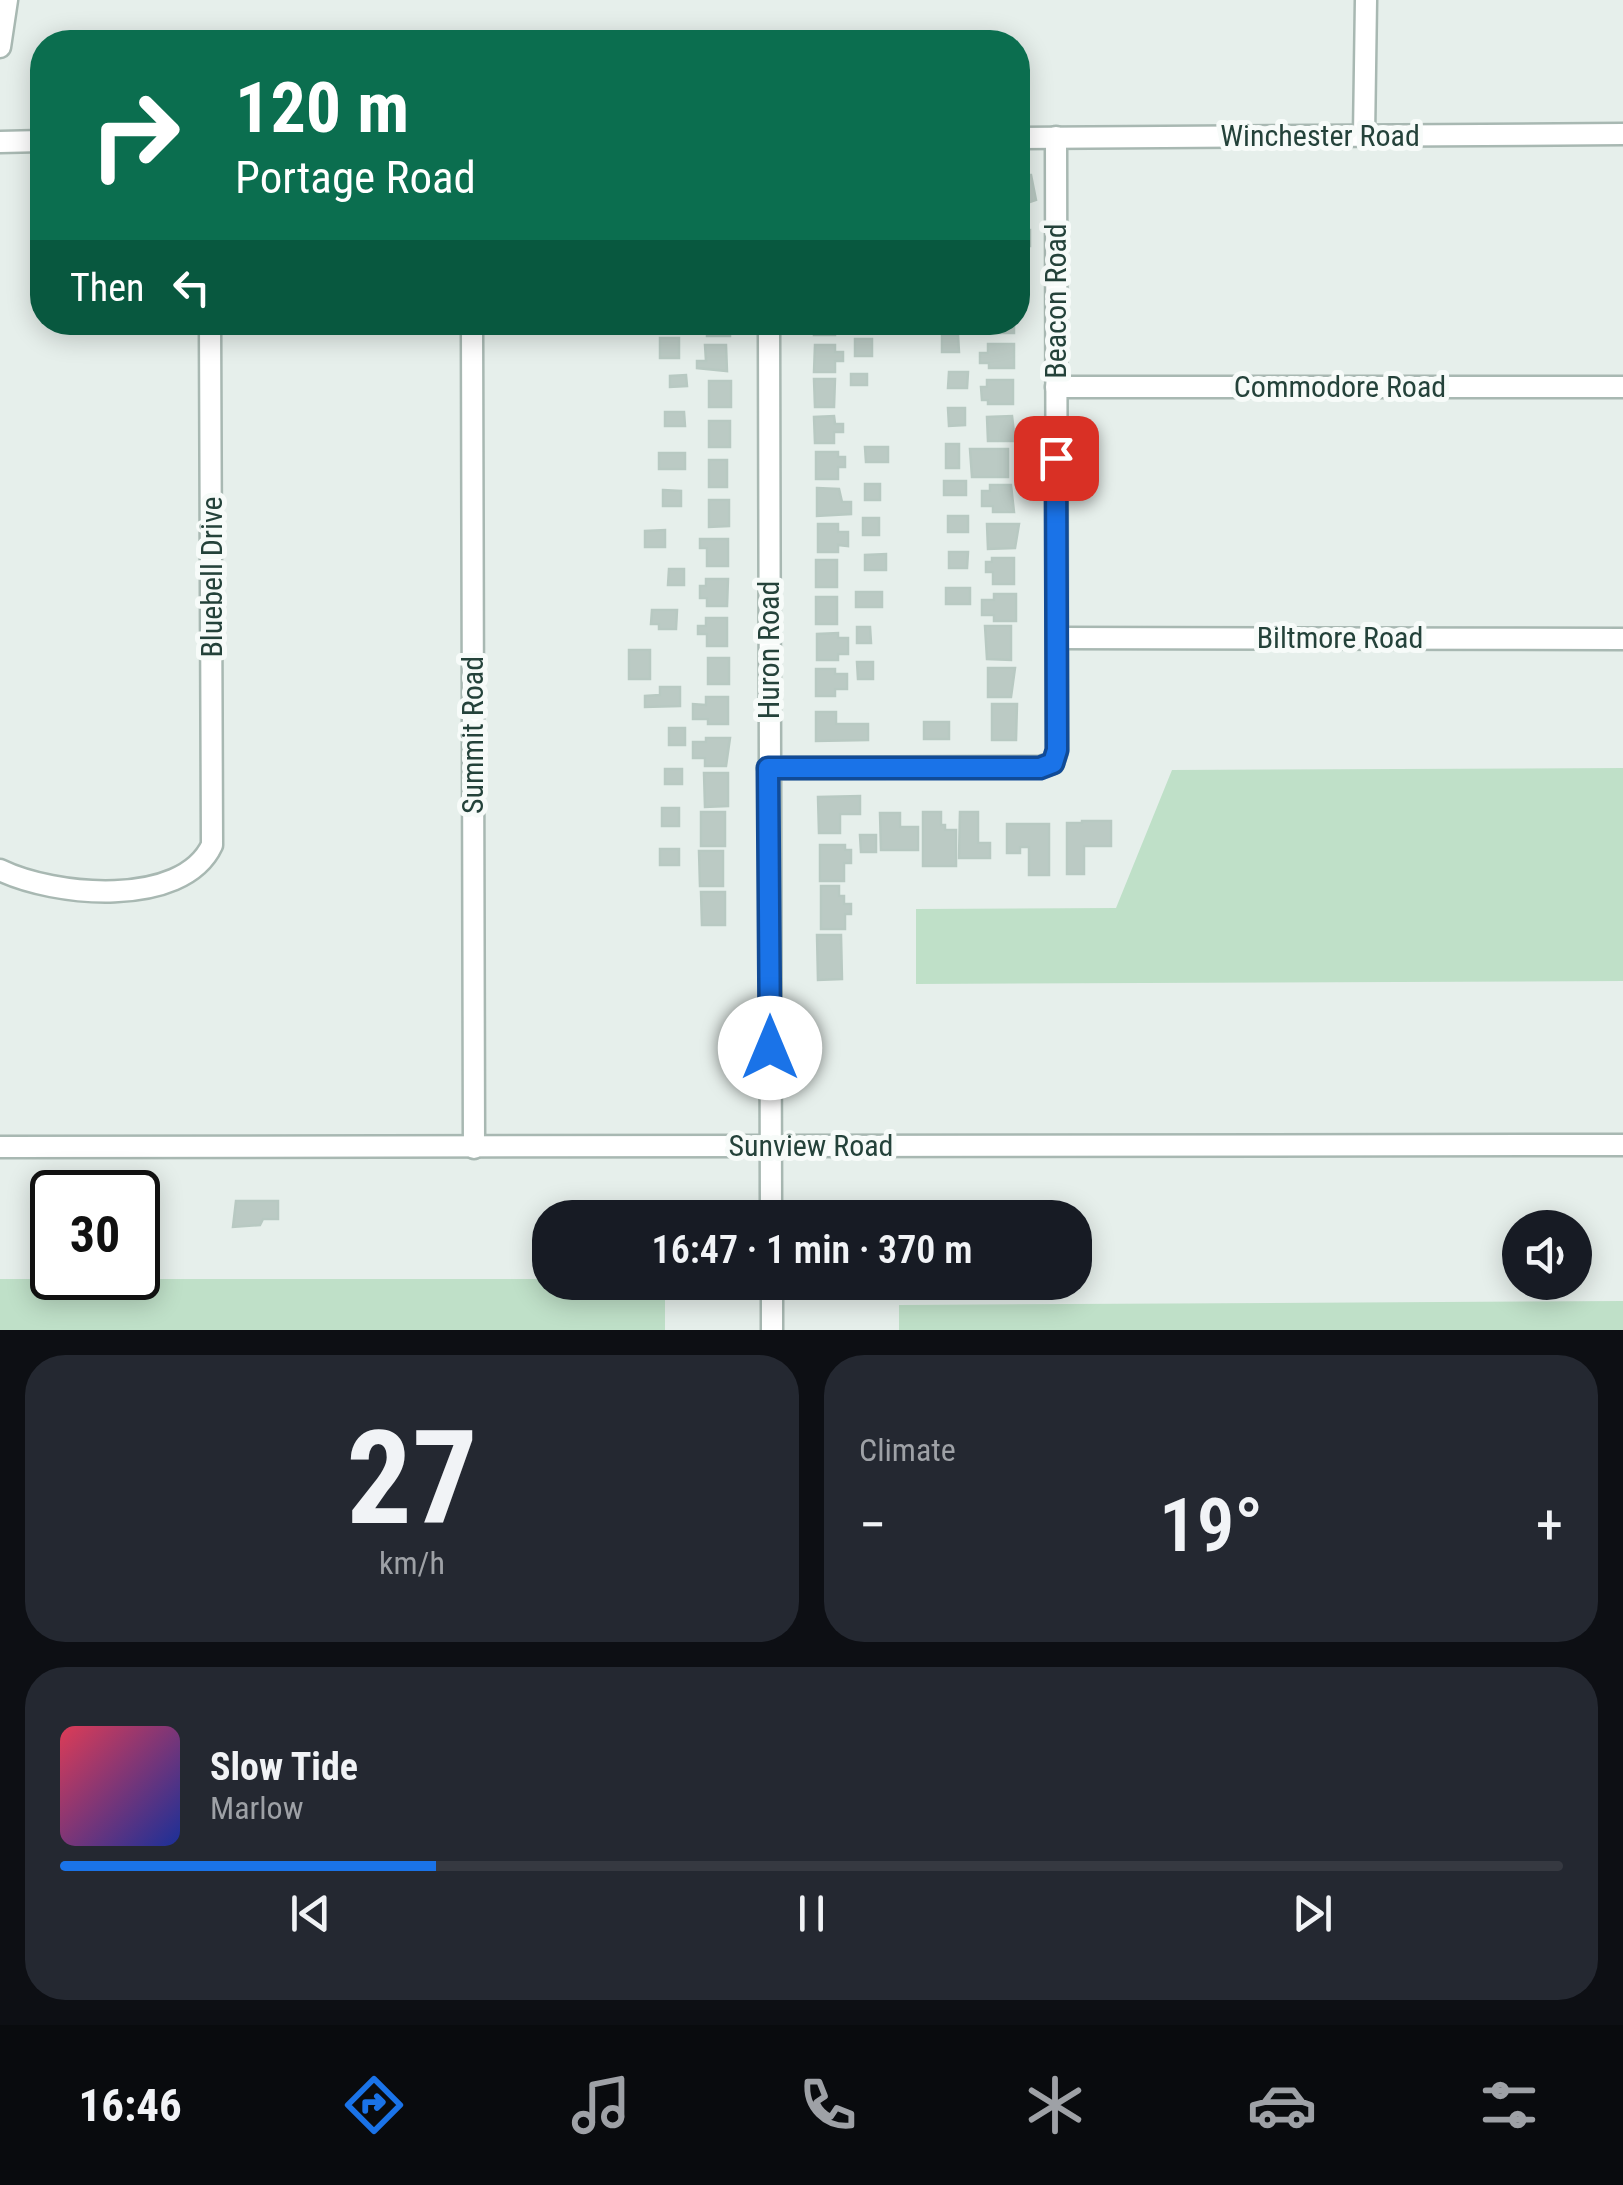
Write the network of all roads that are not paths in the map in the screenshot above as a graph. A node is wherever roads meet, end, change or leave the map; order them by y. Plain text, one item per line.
1 (7, 0) edge
2 (1366, 0) edge
3 (0, 47) edge
4 (1623, 134) edge
5 (1364, 136) junction
6 (1056, 137) junction
7 (1030, 138) edge
8 (30, 141) edge
9 (0, 142) edge
10 (210, 335) edge
11 (472, 335) edge
12 (768, 335) edge
13 (1056, 386) junction
14 (1623, 387) edge
15 (1057, 638) junction
16 (1623, 638) edge
17 (768, 768) junction
18 (0, 870) edge
19 (1623, 1145) edge
20 (770, 1146) junction
21 (0, 1147) edge
22 (474, 1148) junction
23 (771, 1200) edge
24 (772, 1300) edge
25 (772, 1330) edge

1 - 3 street
2 - 5 street
4 - 5 street, Winchester Road
5 - 6 street, Winchester Road
6 - 7 street, Winchester Road
6 - 13 street, Beacon Road
8 - 9 street
10 - 18 street, Bluebell Drive
11 - 22 street, Summit Road
12 - 17 street, Huron Road
13 - 14 street, Commodore Road
13 - 15 street, Beacon Road
15 - 16 street, Biltmore Road
15 - 17 street, Beacon Road
17 - 20 street, Huron Road
19 - 20 street, Sunview Road
20 - 22 street, Sunview Road
20 - 23 street, Huron Road
21 - 22 street, Sunview Road
24 - 25 street

